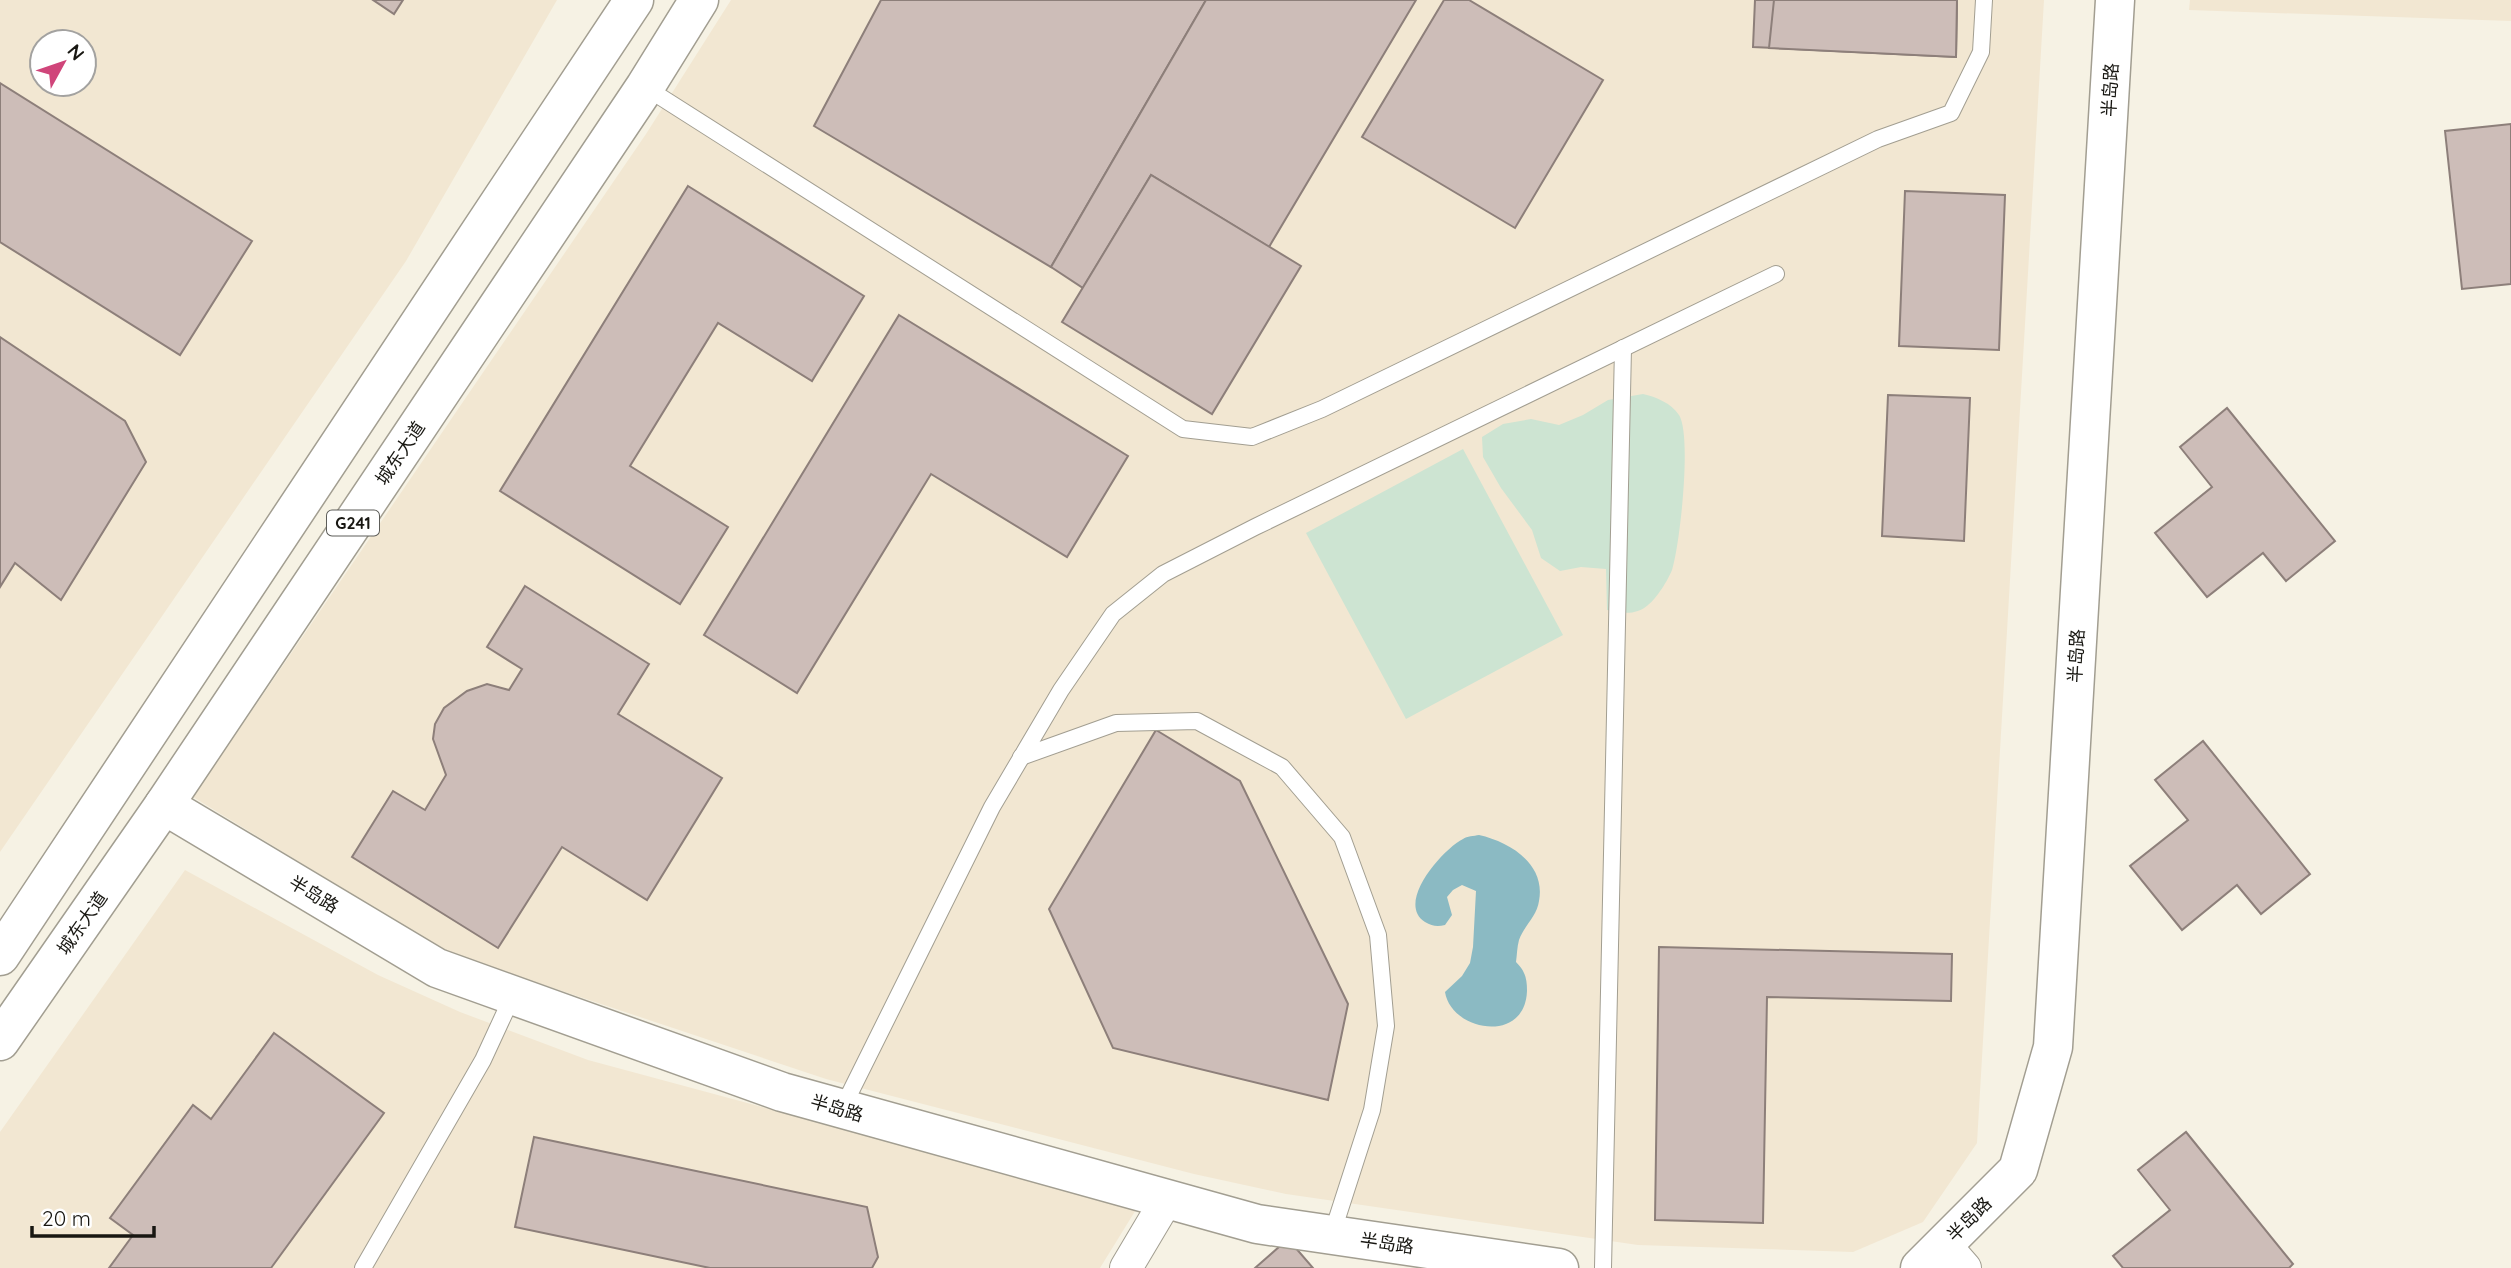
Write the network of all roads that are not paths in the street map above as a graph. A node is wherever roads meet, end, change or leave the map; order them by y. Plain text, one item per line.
1 (634, 0) edge
2 (699, 0) edge
3 (1983, 0) edge
4 (2115, 0) edge
5 (645, 87) junction
6 (1776, 274) dead end
7 (1623, 348) junction
8 (1021, 758) junction
9 (164, 805) junction
10 (0, 956) edge
11 (513, 995) junction
12 (0, 1041) edge
13 (842, 1109) junction
14 (1167, 1199) junction
15 (1332, 1235) junction
16 (1943, 1260) edge
17 (363, 1268) edge
18 (1126, 1268) edge
19 (1559, 1268) edge
20 (1603, 1268) edge

1 - 10 main road, G241
2 - 5 main road, 城东大道 / G241
3 - 5 lane
4 - 16 main road, 半岛路
5 - 9 main road, 城东大道 / G241
6 - 7 lane
7 - 8 lane
7 - 20 lane
8 - 13 lane
8 - 15 lane
9 - 11 main road, 半岛路
9 - 12 main road, 城东大道 / G241
11 - 13 main road, 半岛路
11 - 17 lane
13 - 14 main road, 半岛路
14 - 15 main road, 半岛路
14 - 18 street
15 - 19 main road, 半岛路

